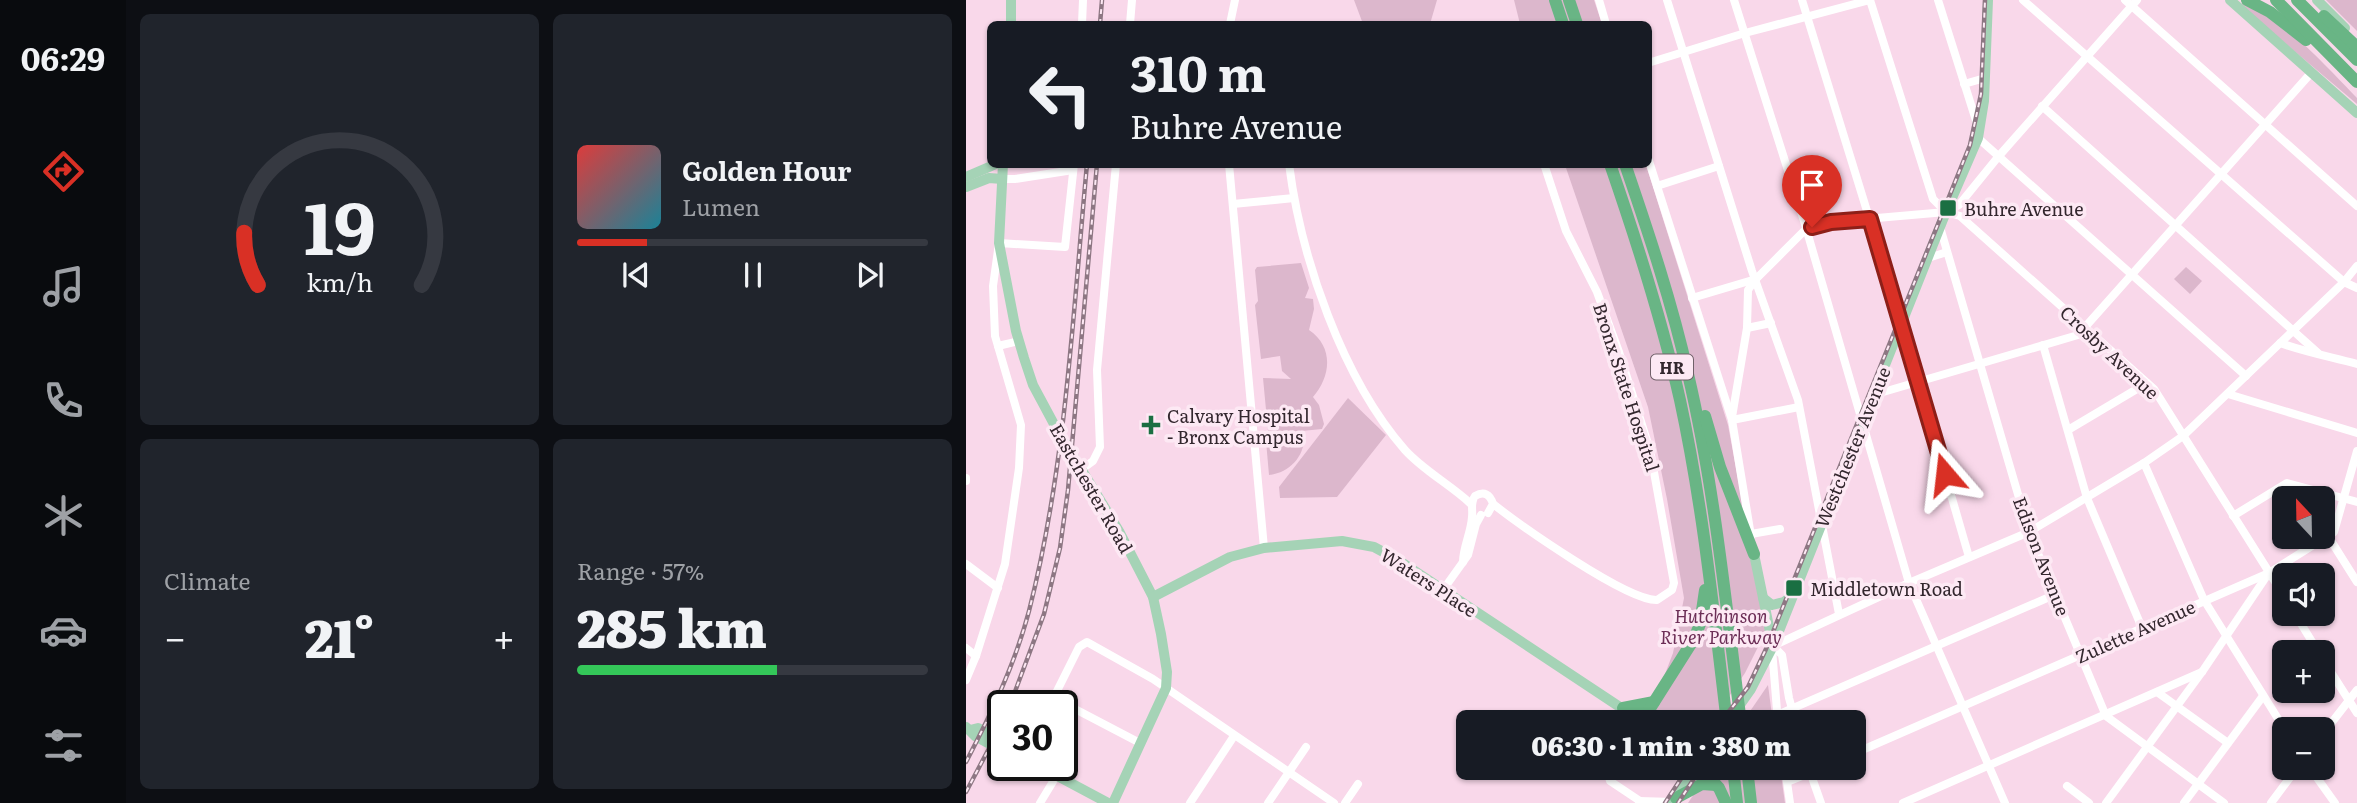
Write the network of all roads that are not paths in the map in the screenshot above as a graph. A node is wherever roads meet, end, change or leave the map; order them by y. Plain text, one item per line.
1 (1011, 0) edge
2 (1018, 0) edge
3 (1083, 0) edge
4 (1132, 0) edge
5 (1234, 0) edge
6 (1555, 0) edge
7 (1569, 0) edge
8 (1599, 0) edge
9 (1667, 0) edge
10 (1734, 0) edge
11 (1802, 0) edge
12 (1870, 0) edge
13 (1938, 0) edge
14 (1989, 0) edge
15 (2023, 0) edge
16 (2230, 0) edge
17 (2248, 0) edge
18 (2276, 0) edge
19 (2297, 0) edge
20 (2305, 0) edge
21 (2317, 0) edge
22 (2131, 2) edge
23 (1807, 17) junction
24 (1012, 20) edge
25 (1082, 21) edge
26 (1130, 21) edge
27 (1230, 21) edge
28 (1562, 21) edge
29 (1576, 21) edge
30 (1605, 21) edge
31 (1745, 33) junction
32 (2357, 39) edge
33 (2357, 47) edge
34 (1683, 53) junction
35 (2087, 56) junction
36 (2357, 60) edge
37 (2338, 62) junction
38 (1652, 63) edge
39 (2311, 73) junction
40 (1985, 78) junction
41 (2357, 82) edge
42 (1964, 83) junction
43 (2042, 106) junction
44 (2357, 113) edge
45 (2266, 125) junction
46 (1978, 134) junction
47 (1998, 156) junction
48 (1718, 166) junction
49 (992, 168) edge
50 (1000, 168) edge
51 (1068, 168) edge
52 (1073, 168) edge
53 (1116, 168) edge
54 (1229, 168) edge
55 (1290, 168) edge
56 (1546, 168) edge
57 (1612, 168) edge
58 (1626, 168) edge
59 (1651, 168) edge
60 (2222, 176) junction
61 (966, 177) edge
62 (1002, 179) junction
63 (1657, 186) junction
64 (966, 187) edge
65 (1294, 198) junction
66 (1233, 204) junction
67 (2357, 206) edge
68 (1945, 212) junction
69 (1870, 219) junction
70 (2177, 226) junction
71 (1940, 227) junction
72 (1806, 229) junction
73 (999, 243) junction
74 (1947, 252) junction
75 (1928, 258) junction
76 (2357, 266) edge
77 (2133, 276) junction
78 (1756, 279) junction
79 (2344, 282) junction
80 (2357, 288) edge
81 (1692, 298) junction
82 (1771, 323) junction
83 (1902, 324) junction
84 (1747, 328) junction
85 (2085, 328) junction
86 (2294, 330) junction
87 (1678, 332) junction
88 (1019, 341) junction
89 (2280, 343) junction
90 (2043, 345) junction
91 (998, 346) junction
92 (2318, 353) junction
93 (1980, 363) junction
94 (2357, 364) edge
95 (2246, 376) junction
96 (1918, 382) junction
97 (2147, 383) junction
98 (2228, 394) junction
99 (1873, 395) junction
100 (1799, 407) junction
101 (1732, 420) junction
102 (1862, 423) junction
103 (2068, 430) junction
104 (2357, 433) edge
105 (2183, 436) junction
106 (1870, 449) junction
107 (2357, 451) edge
108 (1849, 456) junction
109 (2144, 463) junction
110 (1082, 470) junction
111 (2087, 498) junction
112 (2344, 498) junction
113 (2357, 502) edge
114 (1473, 503) junction
115 (1493, 504) junction
116 (1503, 513) junction
117 (1485, 514) junction
118 (2233, 516) junction
119 (1821, 523) junction
120 (2335, 529) edge
121 (1780, 530) dead end
122 (2029, 532) junction
123 (1751, 534) junction
124 (2335, 547) edge
125 (1264, 548) junction
126 (2306, 550) edge
127 (1754, 554) junction
128 (1969, 557) junction
129 (1806, 559) junction
130 (1829, 561) junction
131 (1463, 562) junction
132 (966, 564) edge
133 (2269, 573) junction
134 (1708, 576) junction
135 (2272, 578) edge
136 (2357, 582) edge
137 (1909, 583) junction
138 (998, 589) junction
139 (1443, 590) junction
140 (2054, 595) junction
141 (1153, 597) junction
142 (1790, 597) junction
143 (1763, 598) junction
144 (2204, 600) junction
145 (1839, 614) junction
146 (2142, 628) junction
147 (2226, 637) junction
148 (966, 648) edge
149 (1775, 648) junction
150 (1936, 648) junction
151 (2081, 655) junction
152 (976, 656) junction
153 (1762, 669) junction
154 (2202, 672) junction
155 (1774, 678) junction
156 (2335, 679) edge
157 (966, 680) edge
158 (1167, 688) junction
159 (1057, 690) edge
160 (2357, 690) edge
161 (2157, 692) junction
162 (2263, 696) junction
163 (2348, 700) junction
164 (1654, 702) junction
165 (2176, 706) junction
166 (1962, 707) junction
167 (1623, 708) junction
168 (1626, 710) edge
169 (1649, 710) edge
170 (1725, 710) edge
171 (1736, 710) edge
172 (1739, 710) edge
173 (1777, 710) edge
174 (1792, 710) joint
175 (1078, 713) edge
176 (2357, 713) edge
177 (2106, 716) junction
178 (2277, 717) edge
179 (2335, 718) edge
180 (968, 728) edge
181 (987, 733) edge
182 (1234, 736) junction
183 (987, 742) edge
184 (1140, 743) junction
185 (2228, 743) junction
186 (1306, 747) dead end
187 (2147, 747) junction
188 (1866, 748) edge
189 (1989, 766) junction
190 (1288, 771) junction
191 (1610, 780) edge
192 (1684, 780) edge
193 (1711, 780) edge
194 (1734, 780) edge
195 (1748, 780) edge
196 (1791, 780) edge
197 (1813, 780) edge
198 (2288, 780) edge
199 (2319, 780) edge
200 (1053, 781) edge
201 (1069, 781) edge
202 (1787, 782) joint
203 (1358, 784) dead end
204 (2198, 784) junction
205 (1716, 785) junction
206 (2067, 786) dead end
207 (1674, 801) edge
208 (1641, 802) edge
209 (1040, 803) edge
210 (1111, 803) edge
211 (1190, 803) edge
212 (1268, 803) edge
213 (1334, 803) edge
214 (1345, 803) edge
215 (1726, 803) edge
216 (1737, 803) edge
217 (1751, 803) edge
218 (1790, 803) edge
219 (1821, 803) edge
220 (1903, 803) edge
221 (2005, 803) edge
222 (2089, 803) edge
223 (2106, 803) edge
224 (2184, 803) edge
225 (2224, 803) edge
226 (2271, 803) edge
227 (2335, 803) edge

1 - 24 main road
2 - 24 street
3 - 25 street
4 - 26 street
5 - 27 street
6 - 28 highway
7 - 29 highway
8 - 30 street
9 - 34 street
10 - 31 street
11 - 23 street
12 - 23 street
12 - 68 street
13 - 42 street
14 - 40 main road, Westchester Avenue
15 - 35 street
16 - 39 main road
17 - 37 highway
18 - 37 highway
19 - 36 highway
20 - 33 highway
21 - 32 main road
22 - 35 street
22 - 45 street
23 - 31 street
23 - 69 street
31 - 34 street
31 - 72 street
34 - 38 street
34 - 48 street
35 - 43 street
35 - 60 street
37 - 41 highway
39 - 44 main road
39 - 45 street
40 - 42 street
40 - 46 main road, Westchester Avenue
42 - 46 street
43 - 47 street
43 - 70 street
45 - 60 street
45 - 67 street
46 - 47 street
46 - 68 main road, Westchester Avenue
47 - 68 street
47 - 77 street
48 - 63 street
48 - 78 street
49 - 61 main road
50 - 62 main road, Eastchester Road
51 - 62 street
52 - 73 street
53 - 110 street
54 - 66 street
55 - 65 street
56 - 116 street, Bronx State Hospital
57 - 134 highway, HR
58 - 87 highway, HR
59 - 63 street
60 - 70 street
60 - 79 street
62 - 64 main road
62 - 73 main road, Eastchester Road
63 - 81 street
65 - 66 street
65 - 114 street
66 - 125 street
68 - 69 street
68 - 71 main road, Westchester Avenue
68 - 85 street, Crosby Avenue
69 - 72 street
69 - 83 street
70 - 77 street
70 - 86 street
71 - 74 street, Edison Avenue
71 - 75 main road, Westchester Avenue
72 - 78 street
72 - 102 street
73 - 88 main road, Eastchester Road
73 - 91 street
74 - 75 street
74 - 93 street, Edison Avenue
75 - 83 main road, Westchester Avenue
76 - 79 street
77 - 85 street
77 - 95 street
78 - 81 street
78 - 82 street
78 - 84 street
79 - 80 street
79 - 86 street
81 - 101 street
82 - 84 street
82 - 100 street
83 - 96 street
83 - 99 main road, Westchester Avenue
84 - 101 street
85 - 90 street
85 - 97 street, Crosby Avenue
86 - 89 street
86 - 92 street
87 - 127 highway
87 - 172 highway, HR
88 - 91 street
88 - 110 main road, Eastchester Road
89 - 92 street
89 - 95 street
90 - 93 street
90 - 103 street
91 - 138 street
92 - 94 street
93 - 96 street
93 - 122 street, Edison Avenue
95 - 98 street
96 - 99 street
96 - 128 street
97 - 103 street
97 - 105 street, Crosby Avenue
98 - 104 street
98 - 105 street
99 - 102 main road, Westchester Avenue
100 - 101 street
100 - 119 street
101 - 123 street
102 - 106 street
102 - 108 main road, Westchester Avenue
103 - 111 street
105 - 109 street
105 - 118 street, Crosby Avenue
106 - 108 street
106 - 137 street
107 - 112 street
108 - 119 main road, Westchester Avenue
109 - 111 street
109 - 144 street
110 - 141 main road, Eastchester Road
111 - 122 street
111 - 146 street
112 - 113 street
112 - 118 street
112 - 120 street
114 - 115 street, Bronx State Hospital
114 - 117 street
114 - 131 street
115 - 116 street, Bronx State Hospital
115 - 117 street
116 - 117 street
117 - 131 street
118 - 133 street, Crosby Avenue
119 - 129 main road, Westchester Avenue
119 - 130 street
121 - 123 street
122 - 128 street
122 - 140 street, Edison Avenue
123 - 127 street
124 - 136 street
125 - 139 main road, Waters Place
125 - 141 main road, Waters Place
126 - 133 street, Zulette Avenue
127 - 143 main road
128 - 137 street
129 - 130 street
129 - 142 main road, Westchester Avenue
130 - 145 street
131 - 139 street
132 - 138 street
133 - 135 street, Crosby Avenue
133 - 144 street, Zulette Avenue
133 - 147 street
134 - 164 highway
134 - 170 highway, HR
137 - 145 street
137 - 150 street
138 - 152 street
139 - 167 main road, Waters Place
140 - 150 street
140 - 151 street, Edison Avenue
141 - 158 main road, Eastchester Road
142 - 143 main road
142 - 149 main road, Westchester Avenue
143 - 149 main road
144 - 146 street, Zulette Avenue
144 - 147 street
145 - 149 street
146 - 151 street, Zulette Avenue
147 - 154 street
147 - 162 street
148 - 152 street
149 - 153 main road, Westchester Avenue
149 - 155 street
149 - 174 street
150 - 166 street
150 - 174 street
151 - 166 street, Zulette Avenue
151 - 177 street, Edison Avenue
152 - 157 street
153 - 155 street
153 - 171 main road, Westchester Avenue
154 - 161 street
154 - 165 street
155 - 173 street
156 - 163 street
158 - 159 street
158 - 182 street
158 - 184 main road
160 - 163 street
161 - 165 street
161 - 177 street
162 - 178 street
162 - 185 street
163 - 176 street
163 - 179 street
164 - 167 highway
164 - 169 highway
165 - 185 street
165 - 187 street
166 - 188 street, Zulette Avenue
166 - 189 street
167 - 168 main road, Waters Place
175 - 184 street
177 - 187 street
177 - 189 street
180 - 181 main road
180 - 183 main road
182 - 190 street
182 - 211 street
184 - 210 main road
185 - 204 street
186 - 190 street
187 - 204 street
187 - 223 street
189 - 220 street
189 - 221 street
190 - 212 street
190 - 213 street
191 - 208 street
192 - 207 main road
193 - 205 highway
194 - 216 highway
195 - 217 highway
196 - 202 street
197 - 219 street
198 - 226 street
199 - 227 street
200 - 209 street
201 - 210 main road
202 - 218 street
203 - 214 street
204 - 224 street
204 - 225 street
205 - 207 highway
205 - 215 highway
206 - 222 street
207 - 208 street

